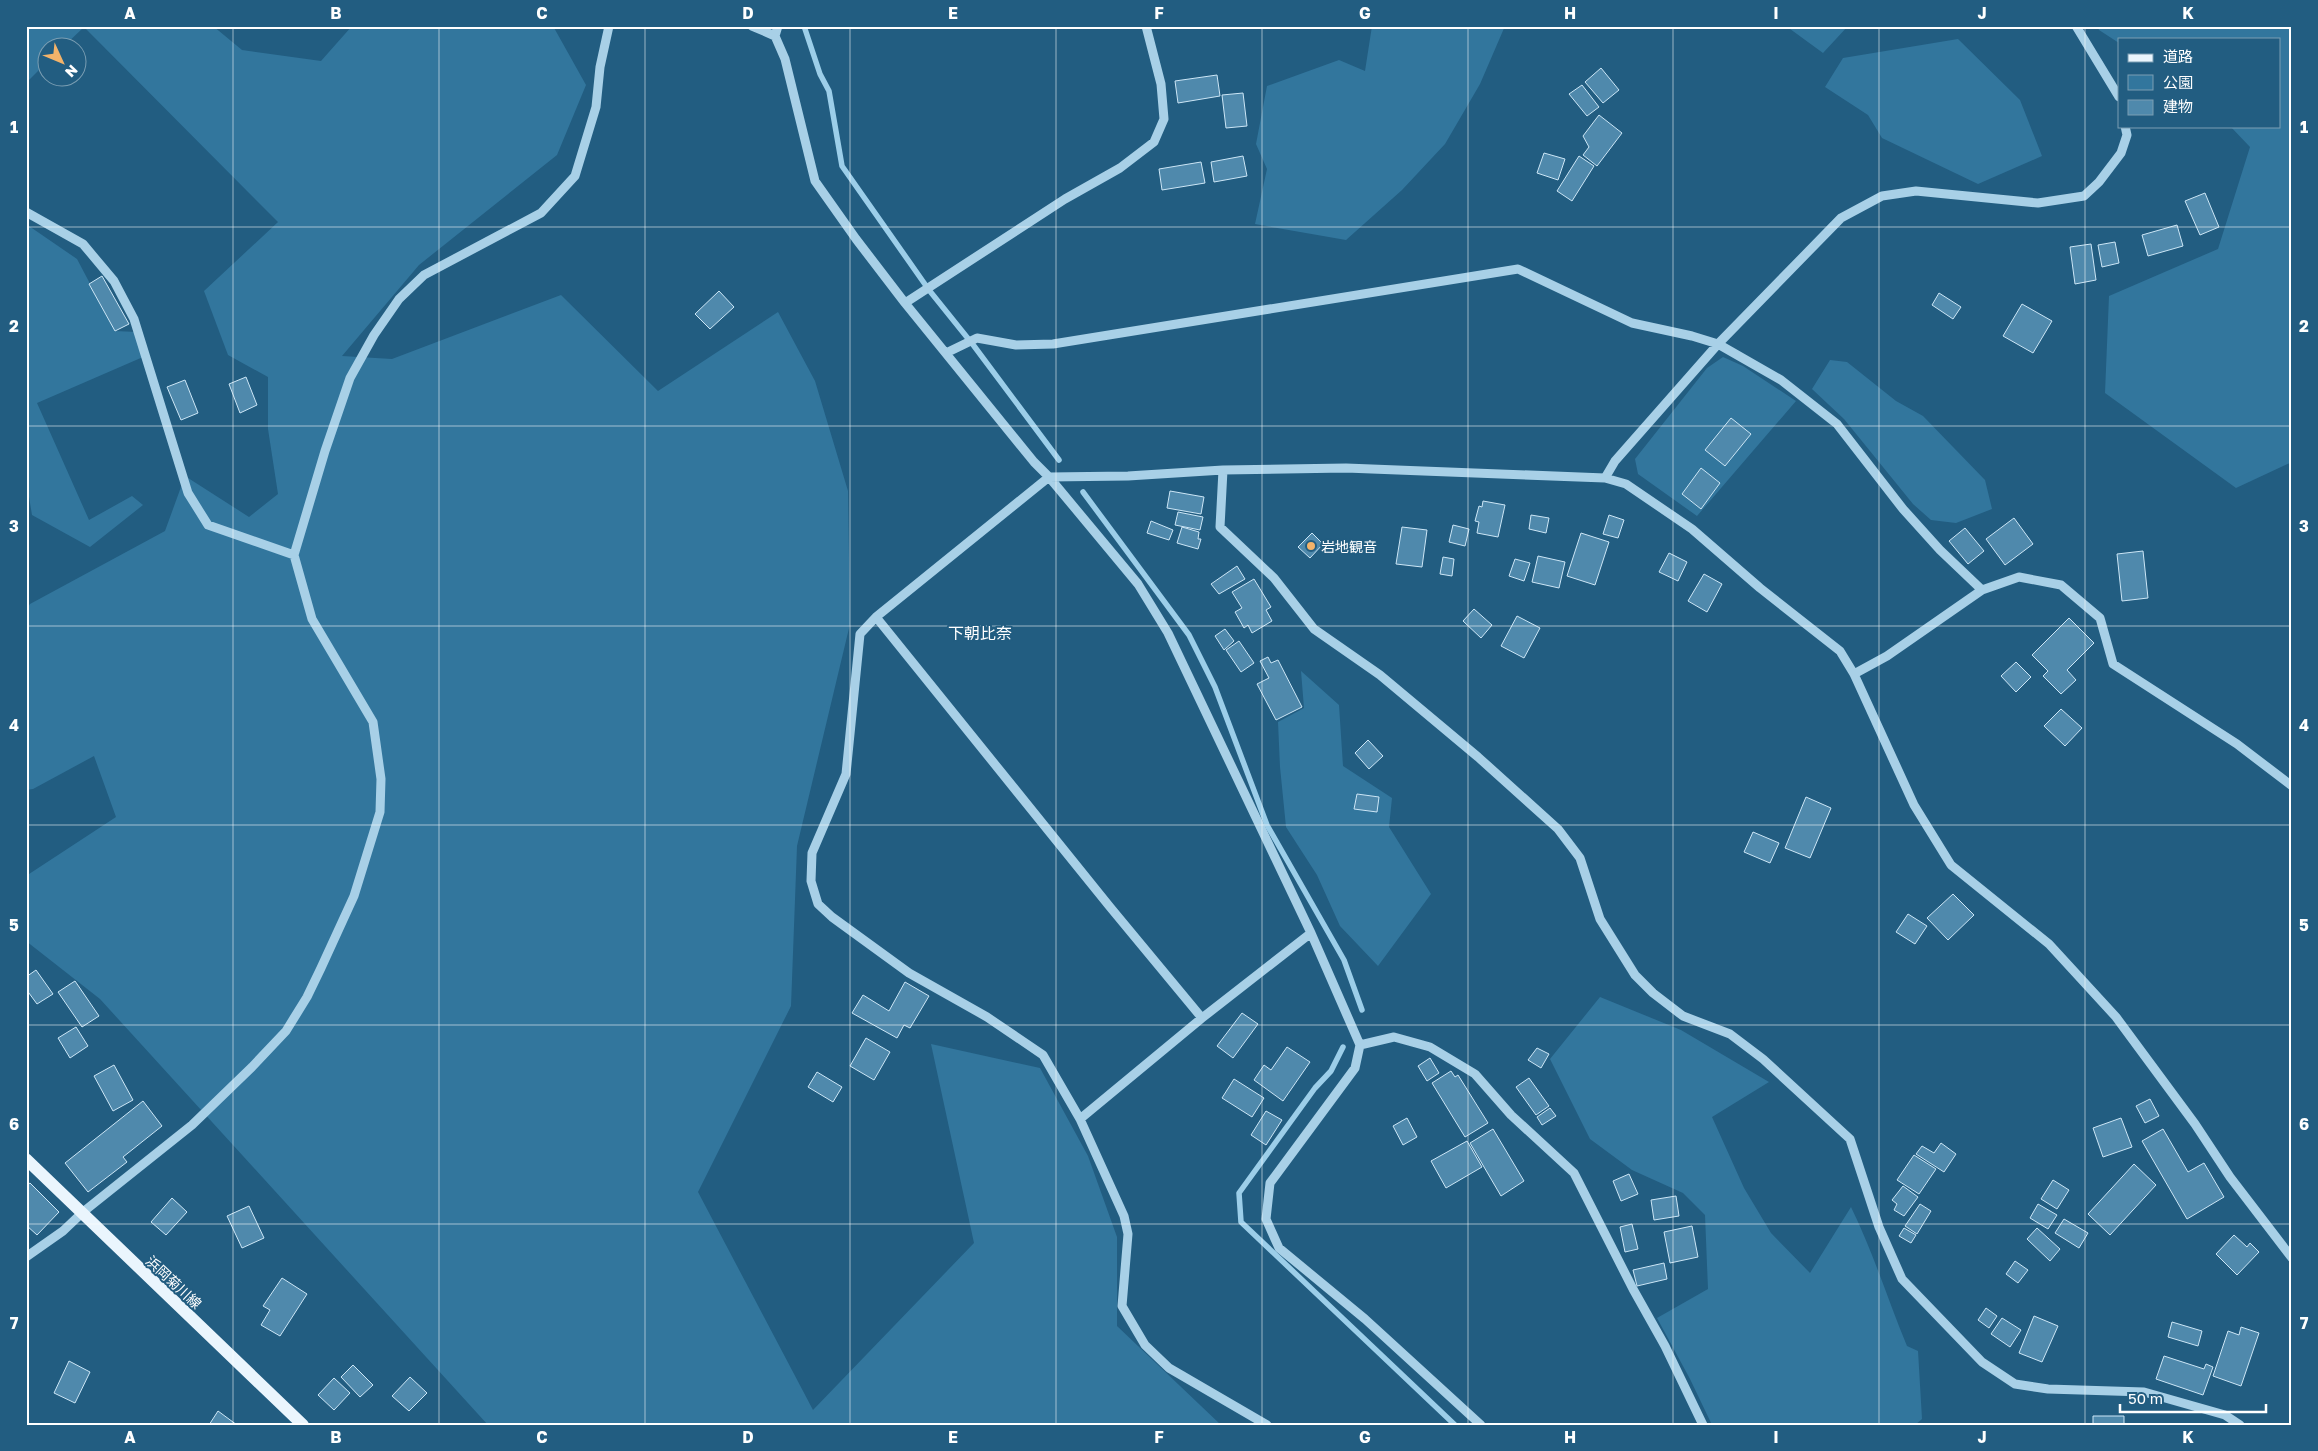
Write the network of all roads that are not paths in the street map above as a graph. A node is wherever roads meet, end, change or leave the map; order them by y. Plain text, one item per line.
1 (609, 26) edge
2 (752, 26) edge
3 (778, 26) edge
4 (1146, 26) edge
5 (2076, 26) edge
6 (775, 36) junction
7 (2118, 95) edge
8 (2125, 128) edge
9 (26, 212) edge
10 (905, 302) junction
11 (1718, 344) junction
12 (946, 353) junction
13 (1223, 470) junction
14 (1049, 477) junction
15 (1605, 478) junction
16 (294, 555) junction
17 (1982, 590) junction
18 (876, 617) junction
19 (1854, 674) junction
20 (2292, 786) edge
21 (1310, 933) junction
22 (1202, 1018) junction
23 (1360, 1045) junction
24 (1080, 1119) junction
25 (26, 1160) edge
26 (83, 1212) junction
27 (26, 1257) edge
28 (2292, 1258) edge
29 (303, 1425) edge
30 (1267, 1425) edge
31 (1481, 1425) edge
32 (1703, 1425) edge
33 (2240, 1425) edge

1 - 16 street
2 - 6 street
3 - 6 street
4 - 10 street
5 - 7 street
6 - 10 street
8 - 11 street
9 - 16 street
10 - 12 street
11 - 12 street
11 - 15 street
11 - 17 street
12 - 14 street
13 - 14 street
13 - 15 street
13 - 33 street
14 - 18 street
14 - 21 street
15 - 19 street
16 - 26 street
17 - 19 street
17 - 20 street
18 - 22 street
18 - 24 street
19 - 28 street
21 - 22 street
21 - 23 street
22 - 24 street
23 - 31 street
23 - 32 street
24 - 30 street
25 - 26 main road, 浜岡菊川線
26 - 27 street
26 - 29 main road, 浜岡菊川線

